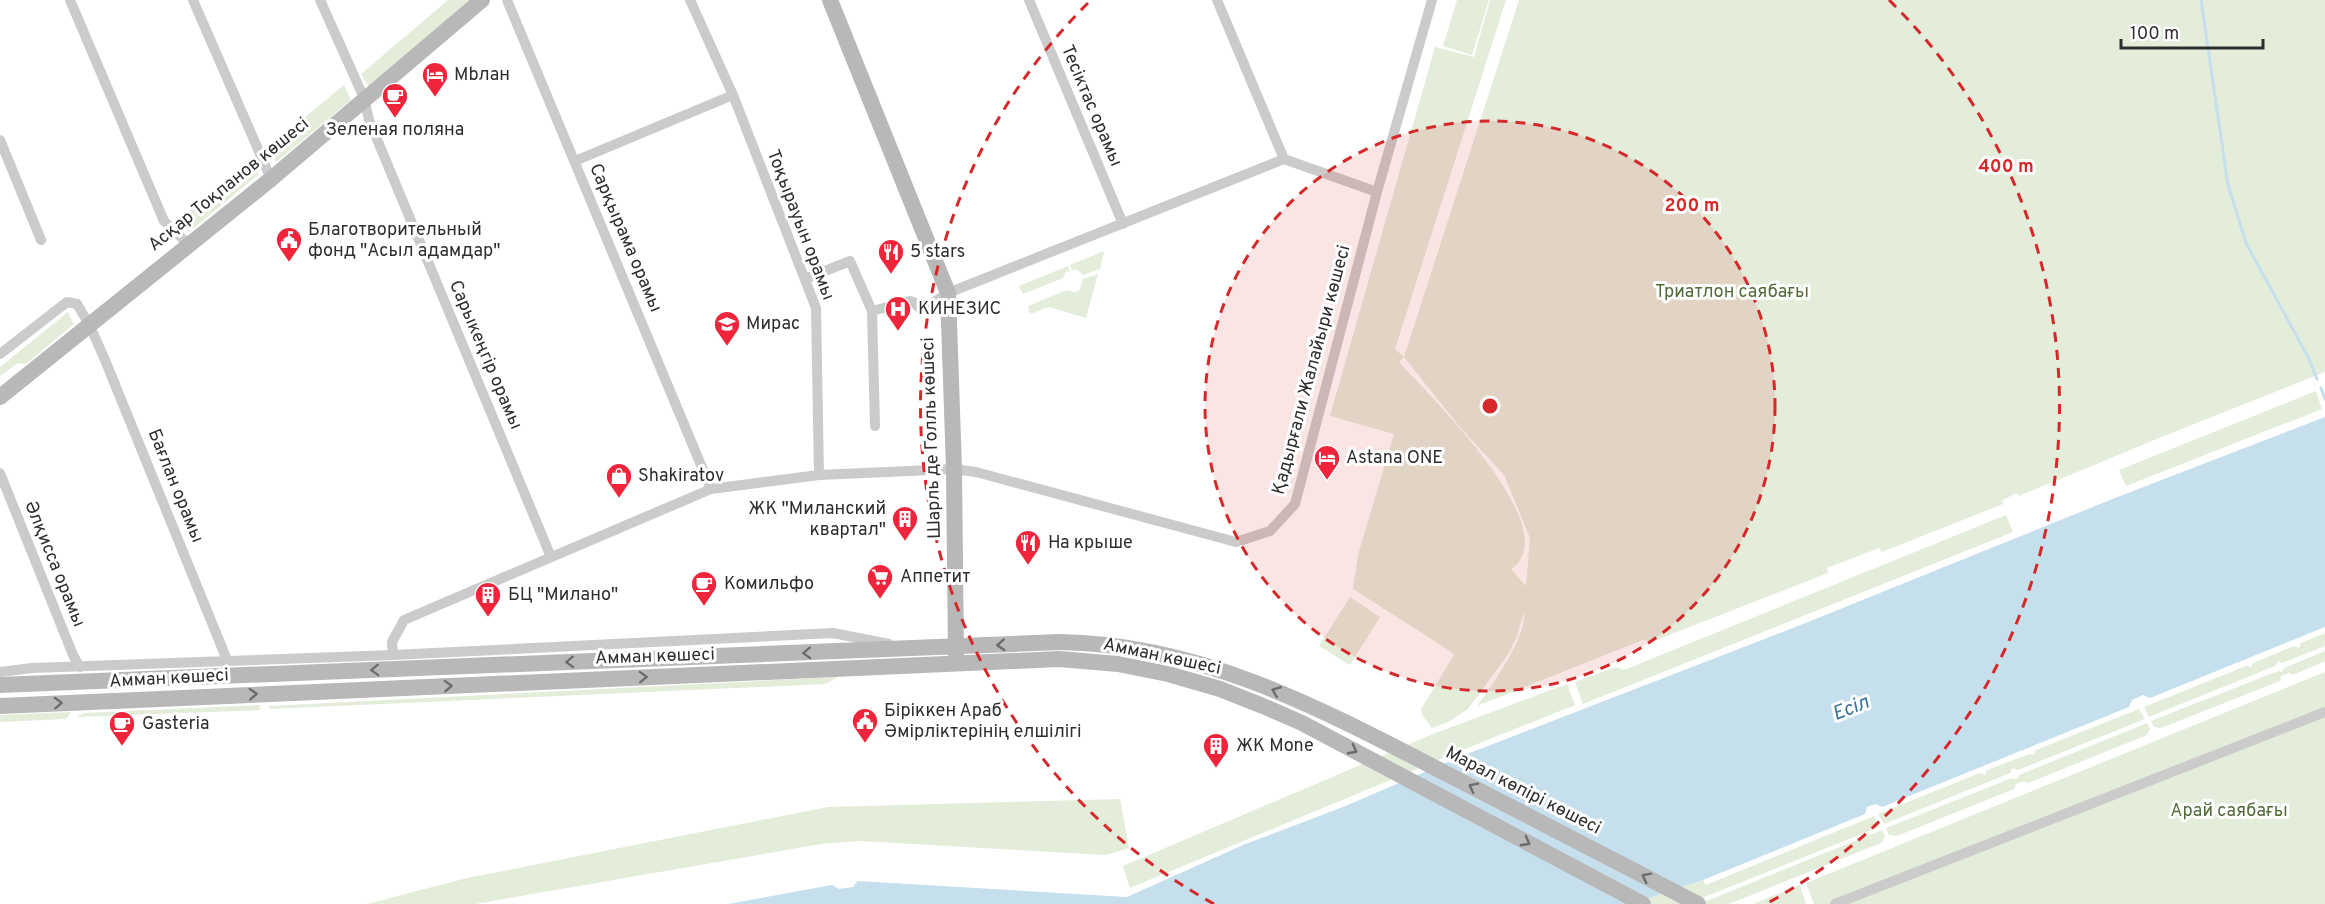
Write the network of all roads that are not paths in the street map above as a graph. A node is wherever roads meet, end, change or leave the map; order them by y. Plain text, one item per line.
1 (70, 0) edge
2 (193, 0) edge
3 (320, 0) edge
4 (482, 0) edge
5 (507, 0) edge
6 (690, 0) edge
7 (830, 0) edge
8 (1029, 0) edge
9 (1217, 0) edge
10 (1432, 0) edge
11 (733, 95) junction
12 (364, 98) junction
13 (0, 140) edge
14 (1284, 159) junction
15 (575, 161) junction
16 (271, 178) junction
17 (1377, 192) junction
18 (1123, 224) junction
19 (41, 240) dead end
20 (188, 244) junction
21 (805, 279) junction
22 (948, 293) junction
23 (872, 311) junction
24 (90, 326) junction
25 (0, 354) edge
26 (0, 398) edge
27 (875, 426) dead end
28 (954, 469) junction
29 (0, 473) edge
30 (819, 475) junction
31 (711, 489) junction
32 (551, 557) junction
33 (956, 646) junction
34 (912, 649) junction
35 (393, 655) junction
36 (227, 660) junction
37 (956, 664) junction
38 (80, 666) junction
39 (0, 672) edge
40 (0, 685) edge
41 (0, 706) edge
42 (2325, 712) edge
43 (1330, 713) joint
44 (1643, 904) edge
45 (1698, 904) edge
46 (1834, 904) edge

1 - 20 street
2 - 16 street
3 - 12 street, Сарыкеңгір орамы
4 - 12 main road, Асқар Тоқпанов көшесі
5 - 15 street, Сарқырама орамы
6 - 11 street, Тоқырауын орамы
7 - 22 main road, Шарль де Голль көшесі
8 - 18 street, Тесіктас орамы
9 - 14 street
10 - 17 street, Қадырғали Жалайыри көшесі
11 - 15 street
11 - 21 street, Тоқырауын орамы
12 - 16 main road, Асқар Тоқпанов көшесі
12 - 32 street, Сарыкеңгір орамы
13 - 19 street
14 - 17 street
14 - 18 street
15 - 31 street, Сарқырама орамы
16 - 20 main road, Асқар Тоқпанов көшесі
17 - 28 street, Қадырғали Жалайыри көшесі
18 - 22 street
20 - 24 main road, Асқар Тоқпанов көшесі
21 - 23 street
21 - 30 street, Тоқырауын орамы
22 - 23 street
22 - 28 main road, Шарль де Голль көшесі
23 - 27 street
24 - 25 street, Бағлан орамы
24 - 26 main road, Асқар Тоқпанов көшесі
24 - 36 street, Бағлан орамы
28 - 30 street, Қадырғали Жалайыри көшесі
28 - 33 main road, Шарль де Голль көшесі
29 - 38 street, Әлқисса орамы
30 - 31 street, Қадырғали Жалайыри көшесі
31 - 32 street, Қадырғали Жалайыри көшесі
32 - 35 street, Қадырғали Жалайыри көшесі
33 - 34 main road, Амман көшесі
33 - 37 main road, Шарль де Голль көшесі
43 -> 33 main road, Амман көшесі
34 - 35 street, Амман көшесі
34 -> 40 main road, Амман көшесі
35 - 36 street, Амман көшесі
36 - 38 street, Амман көшесі
41 -> 37 main road, Амман көшесі
37 -> 44 main road, Амман көшесі
38 - 39 street, Амман көшесі
42 - 46 street
45 -> 43 main road, Марал көпірі көшесі

